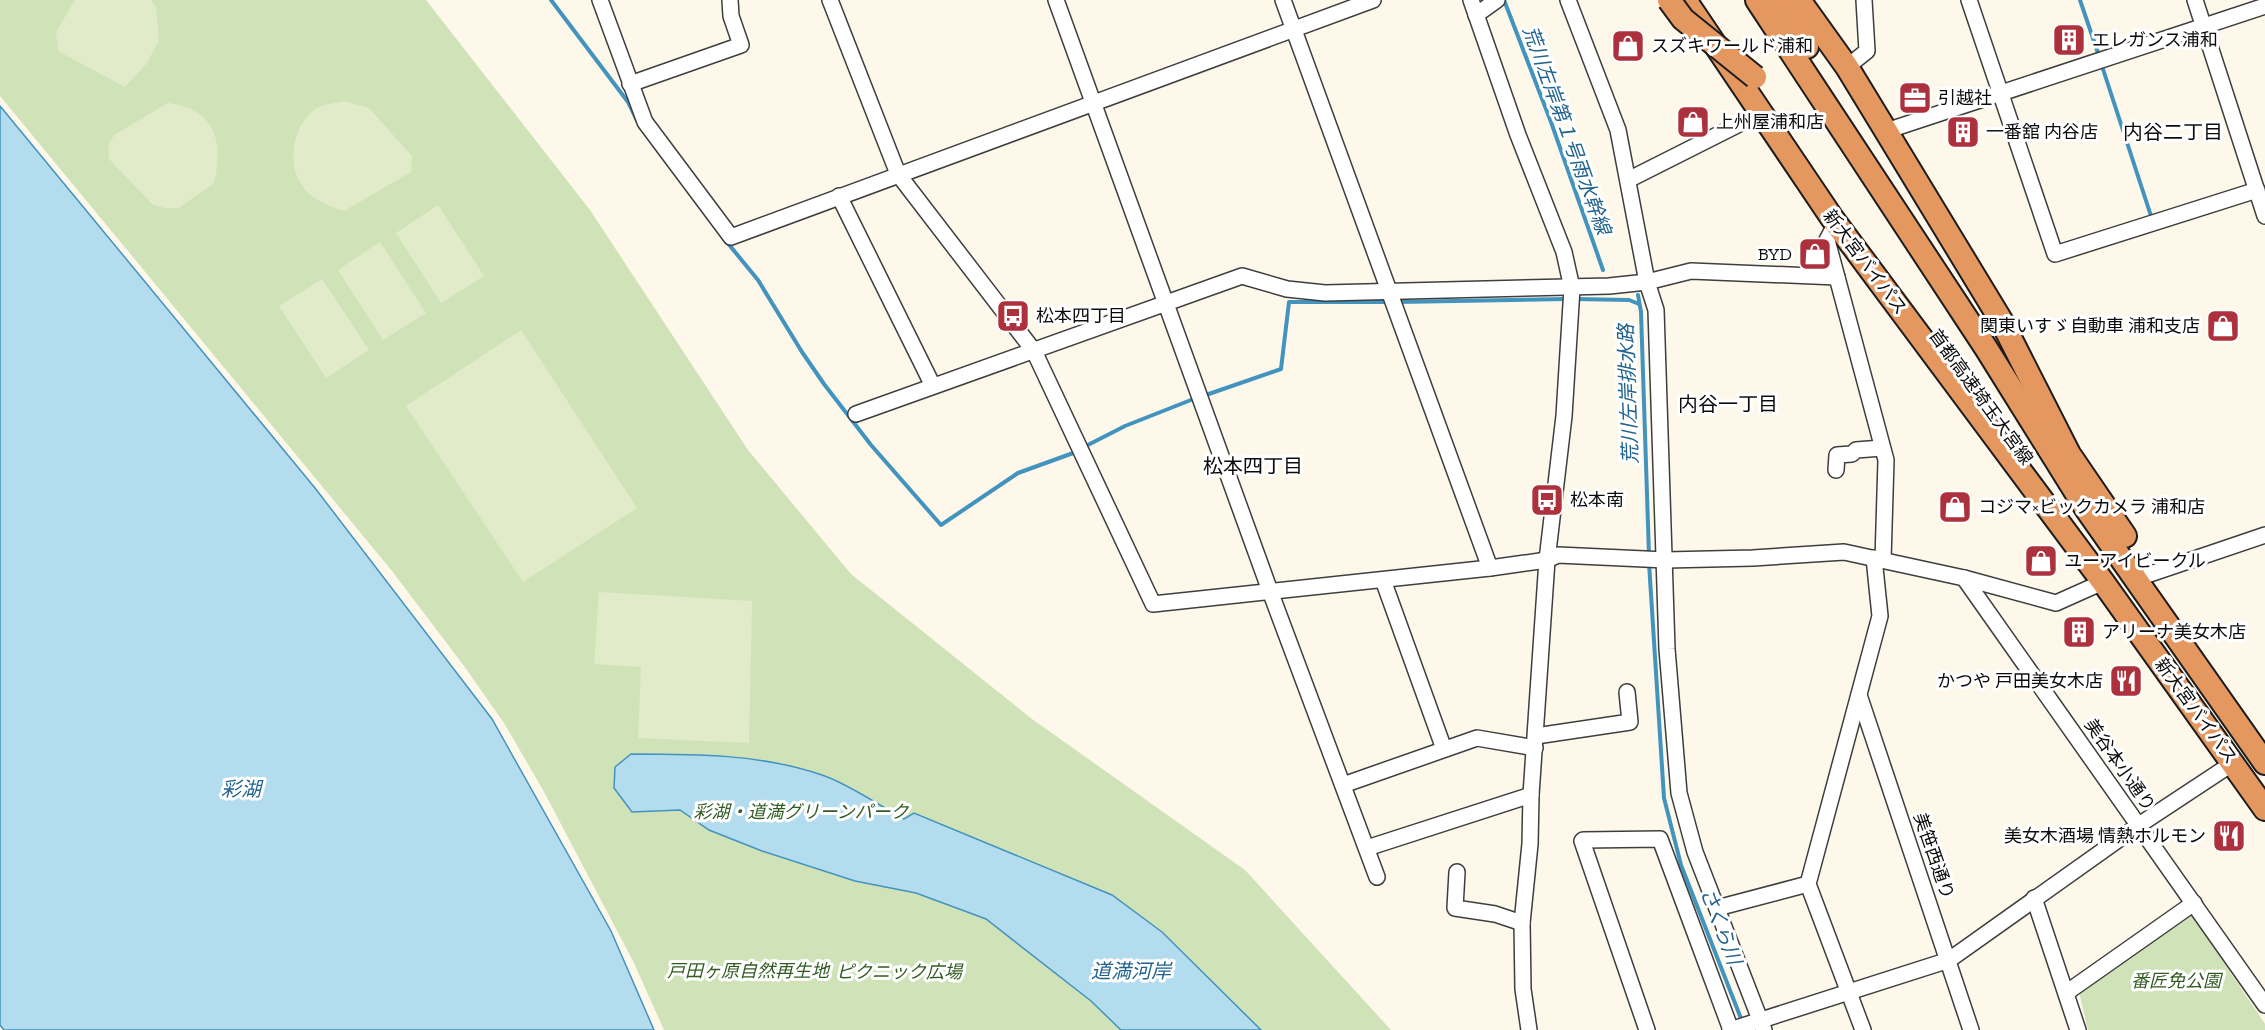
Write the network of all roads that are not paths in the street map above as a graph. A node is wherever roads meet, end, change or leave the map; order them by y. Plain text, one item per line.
1 (600, 0) edge
2 (730, 0) edge
3 (830, 0) edge
4 (1283, 0) edge
5 (1373, 0) edge
6 (1497, 0) edge
7 (1568, 0) edge
8 (1669, 0) edge
9 (1685, 0) edge
10 (1703, 0) edge
11 (1757, 0) edge
12 (1777, 0) edge
13 (1799, 0) edge
14 (1864, 0) edge
15 (1969, 0) edge
16 (2195, 0) edge
17 (1061, 1) edge
18 (2265, 6) edge
19 (1473, 7) edge
20 (2204, 26) junction
21 (1294, 29) junction
22 (1847, 67) junction
23 (1755, 77) junction
24 (630, 84) junction
25 (2000, 93) junction
26 (1094, 102) junction
27 (1761, 112) junction
28 (1886, 131) junction
29 (898, 174) junction
30 (1628, 180) junction
31 (2257, 190) junction
32 (839, 196) junction
33 (2265, 216) edge
34 (1836, 223) junction
35 (1837, 277) junction
36 (1645, 282) junction
37 (1572, 296) junction
38 (1393, 299) junction
39 (1166, 304) junction
40 (1986, 348) junction
41 (1034, 351) junction
42 (933, 386) junction
43 (856, 414) dead end
44 (1882, 448) junction
45 (1836, 470) dead end
46 (2265, 535) edge
47 (1878, 559) junction
48 (1547, 560) junction
49 (1662, 560) junction
50 (1490, 568) junction
51 (2150, 574) junction
52 (1964, 578) junction
53 (1383, 579) junction
54 (2103, 582) junction
55 (1270, 591) junction
56 (1628, 692) dead end
57 (1860, 695) junction
58 (2265, 738) edge
59 (1535, 742) junction
60 (1444, 749) junction
61 (2233, 763) junction
62 (2265, 763) edge
63 (1343, 785) junction
64 (2265, 790) edge
65 (1531, 795) junction
66 (2265, 809) edge
67 (2139, 825) junction
68 (1366, 848) junction
69 (1456, 872) dead end
70 (1377, 877) dead end
71 (1808, 884) junction
72 (2034, 898) junction
73 (2194, 903) junction
74 (1717, 908) junction
75 (1522, 923) junction
76 (1949, 960) junction
77 (1848, 992) junction
78 (2066, 993) junction
79 (2265, 1005) edge
80 (1759, 1024) edge
81 (1732, 1029) edge
82 (1529, 1030) edge
83 (1647, 1030) edge
84 (1863, 1030) edge
85 (1971, 1030) edge
86 (2078, 1030) edge

1 - 24 street
2 - 24 street
3 - 29 street
4 - 21 street
5 - 21 street
6 - 19 street
7 - 30 street
8 - 23 highway, bridge
9 - 27 highway, 新大宮バイパス
10 - 23 highway, 首都高速埼玉大宮線, bridge
11 - 40 highway, 首都高速埼玉大宮線
12 - 40 highway
13 - 22 highway
14 - 22 street
15 - 25 street
16 - 20 street
17 - 26 street
18 - 20 street
19 - 37 street
20 - 25 street
20 - 31 street
21 - 26 street
21 - 38 street
22 - 28 highway
23 - 64 highway, 首都高速埼玉大宮線
24 - 32 street
25 - 28 street
25 - 31 street
26 - 29 street
26 - 39 street
27 - 30 street
27 - 34 highway, 新大宮バイパス
28 - 51 highway
29 - 32 street
29 - 41 street
30 - 36 street
31 - 33 street
32 - 42 street
34 - 35 street
34 - 54 highway, 新大宮バイパス
35 - 36 street
35 - 44 street
36 - 37 street
36 - 49 street
37 - 38 street
37 - 48 street
38 - 39 street
38 - 50 street
39 - 41 street
39 - 55 street
40 - 62 highway, 首都高速埼玉大宮線
41 - 42 street
41 - 55 street
42 - 43 street
44 - 45 street
44 - 47 street
46 - 51 street
47 - 49 street
47 - 52 street
47 - 57 street
48 - 49 street
48 - 50 street
48 - 59 street
49 - 74 street
50 - 53 street
51 - 58 highway
52 - 54 street
52 - 67 street, 美谷本小通り
53 - 55 street
53 - 60 street
54 - 61 highway, 新大宮バイパス
55 - 63 street
56 - 59 street
57 - 71 street
57 - 76 street, 美笹西通り
59 - 60 street
59 - 65 street
60 - 63 street
61 - 66 highway, 新大宮バイパス
61 - 67 street
63 - 68 street
65 - 68 street
65 - 75 street
67 - 72 street
67 - 73 street, 美谷本小通り
68 - 70 street
69 - 75 street
71 - 74 street
71 - 77 street
72 - 76 street
72 - 78 street
73 - 78 street
73 - 79 street, 美谷本小通り
74 - 80 street
75 - 82 street
76 - 77 street
76 - 85 street, 美笹西通り
77 - 80 street
77 - 84 street
78 - 86 street
80 - 81 street
81 - 83 street

